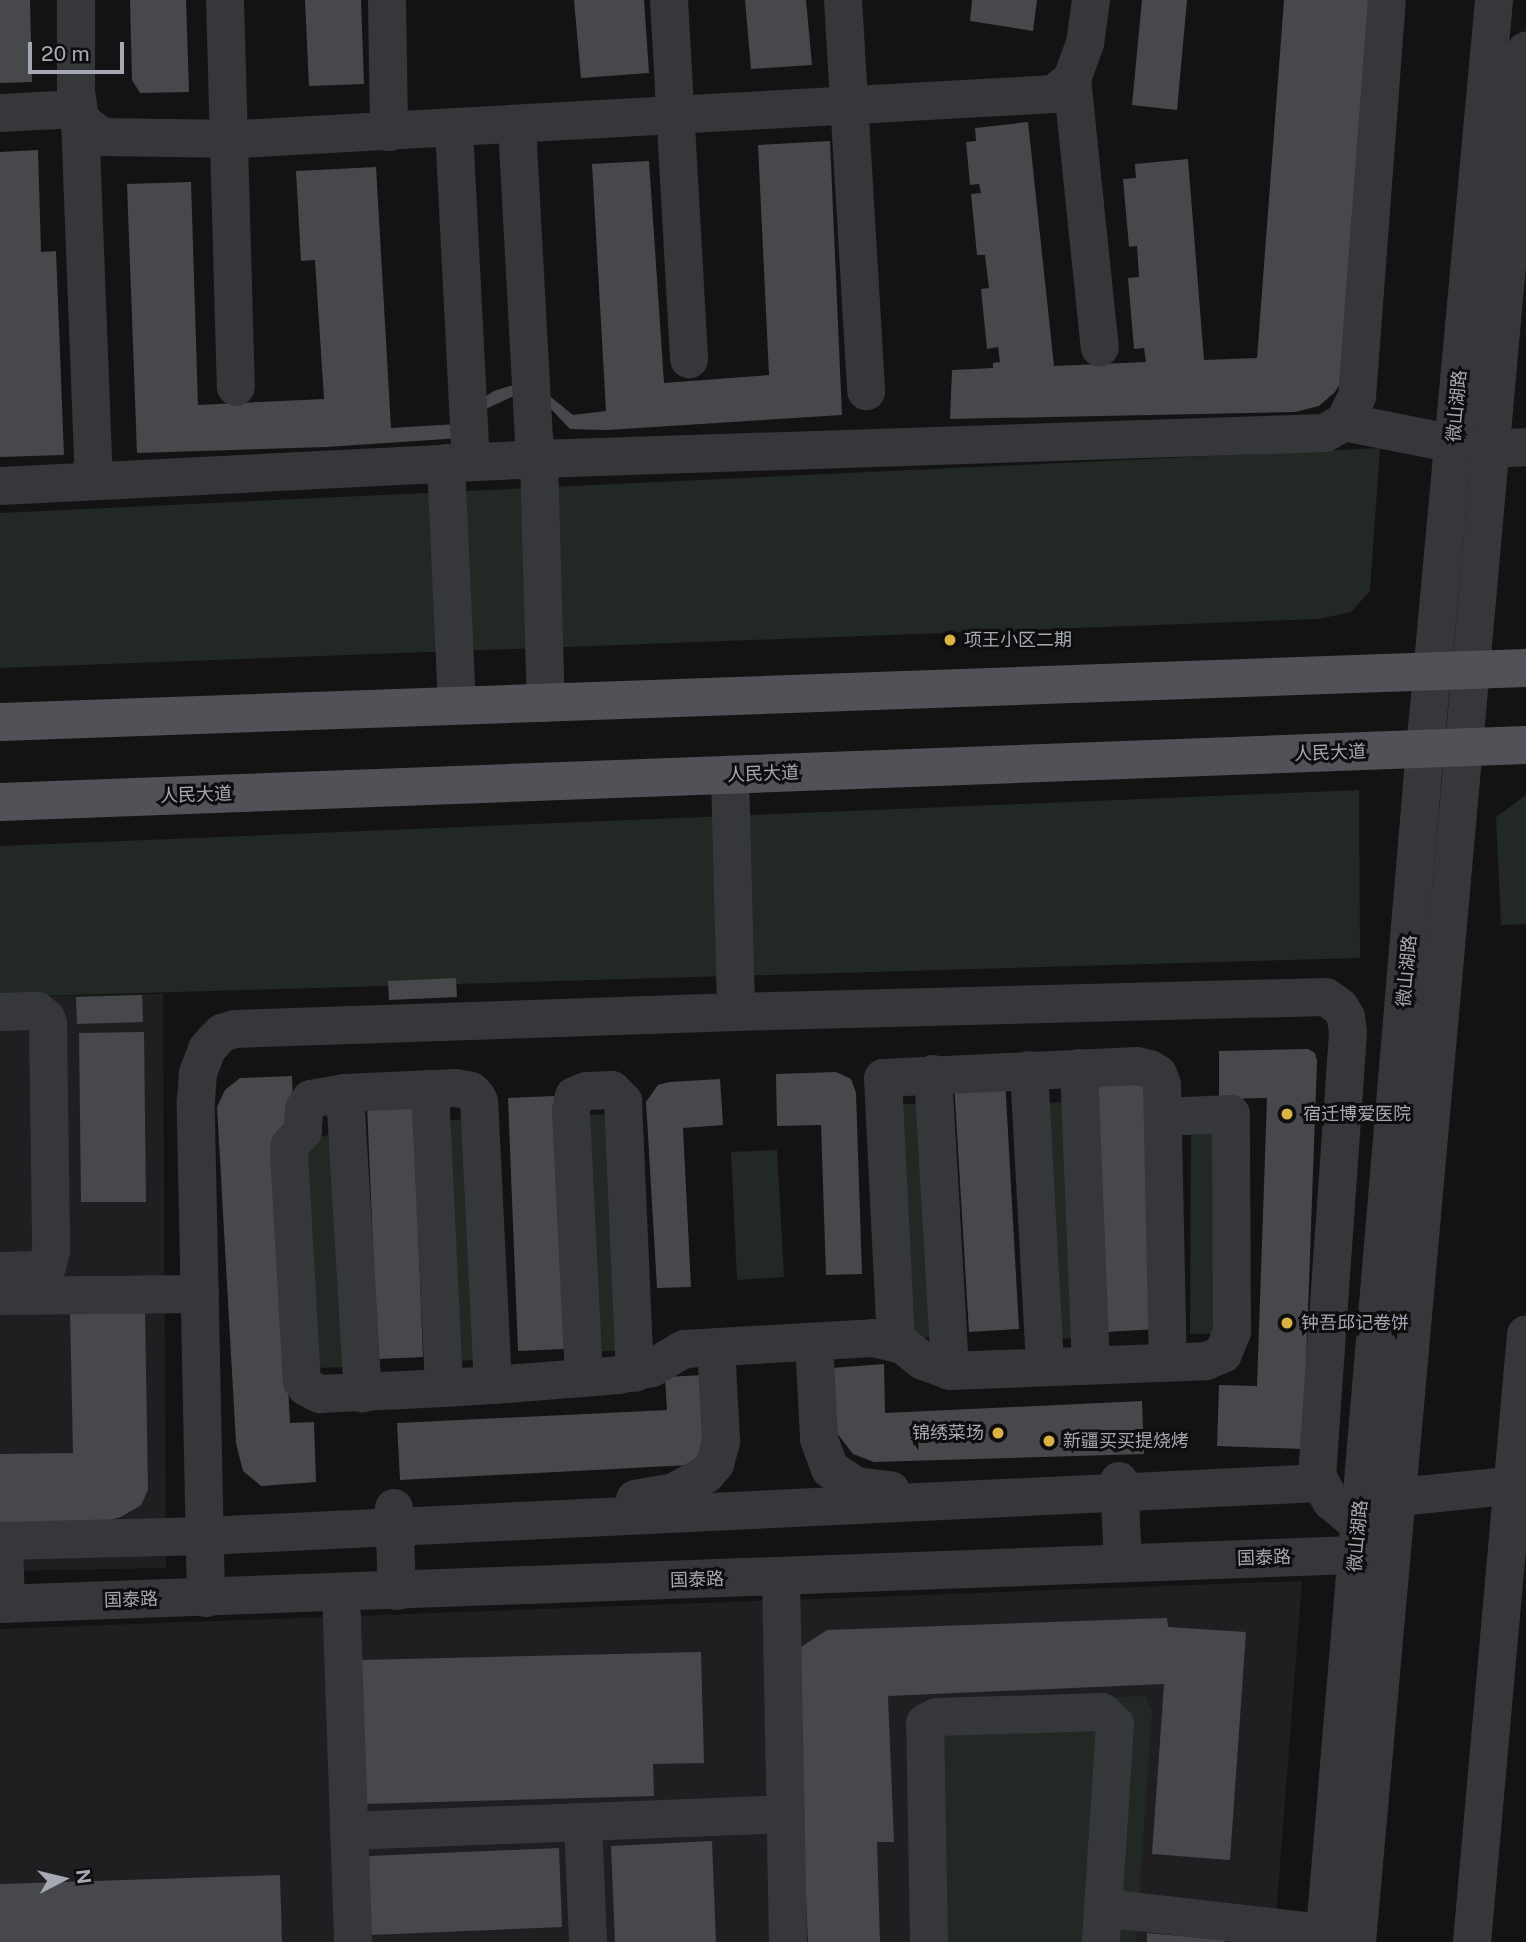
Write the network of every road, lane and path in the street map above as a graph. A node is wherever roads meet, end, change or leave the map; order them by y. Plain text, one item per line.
1 (76, 0) edge
2 (225, 0) edge
3 (387, 0) edge
4 (669, 0) edge
5 (844, 0) edge
6 (1091, 0) edge
7 (1387, 0) edge
8 (1494, 0) edge
9 (1526, 51) edge
10 (1072, 79) junction
11 (852, 106) junction
12 (0, 113) edge
13 (79, 115) junction
14 (676, 116) junction
15 (517, 126) junction
16 (454, 129) junction
17 (389, 132) junction
18 (229, 139) junction
19 (1100, 348) dead end
20 (690, 359) dead end
21 (236, 387) dead end
22 (866, 391) dead end
23 (1344, 422) junction
24 (1490, 447) edge
25 (539, 459) junction
26 (459, 462) junction
27 (94, 481) junction
28 (0, 486) edge
29 (1526, 668) edge
30 (1471, 671) junction
31 (1433, 672) junction
32 (546, 703) junction
33 (457, 705) junction
34 (0, 722) edge
35 (1526, 746) edge
36 (1463, 748) junction
37 (1425, 750) junction
38 (730, 776) junction
39 (0, 802) edge
40 (0, 1012) edge
41 (736, 1012) junction
42 (1079, 1068) junction
43 (1029, 1070) junction
44 (933, 1074) junction
45 (430, 1089) junction
46 (345, 1093) junction
47 (1163, 1117) junction
48 (0, 1271) edge
49 (200, 1294) junction
50 (0, 1296) edge
51 (1526, 1334) edge
52 (814, 1342) junction
53 (896, 1343) junction
54 (716, 1347) junction
55 (1168, 1362) junction
56 (1091, 1364) junction
57 (1045, 1366) junction
58 (950, 1371) junction
59 (635, 1373) junction
60 (584, 1378) junction
61 (493, 1385) junction
62 (444, 1388) junction
63 (363, 1393) junction
64 (1318, 1480) junction
65 (1519, 1485) edge
66 (1119, 1487) junction
67 (395, 1517) junction
68 (1369, 1518) junction
69 (205, 1525) junction
70 (2, 1541) edge
71 (1394, 1553) junction
72 (1123, 1563) junction
73 (781, 1577) junction
74 (397, 1591) junction
75 (341, 1593) junction
76 (206, 1598) junction
77 (3, 1604) edge
78 (786, 1814) junction
79 (583, 1822) junction
80 (349, 1831) junction
81 (1102, 1925) edge
82 (1336, 1939) edge
83 (353, 1942) edge
84 (588, 1942) edge
85 (788, 1942) edge
86 (929, 1942) edge
87 (1472, 1942) edge

1 - 13 street
2 - 18 street
3 - 17 street
4 - 14 street
5 - 11 street
6 - 10 street
7 - 23 street
8 - 24 street, 微山湖路
9 - 24 street, 微山湖路
10 - 11 street
10 - 19 street
11 - 14 street
11 - 22 street
12 - 13 street
13 - 18 street
13 - 27 street
14 - 15 street
14 - 20 street
15 - 16 street
15 - 25 street
16 - 17 street
16 - 26 street
17 - 18 street
18 - 21 street
23 - 24 street
23 - 25 street
24 - 30 street, 微山湖路
24 - 31 street, 微山湖路
25 - 26 street
25 - 32 street
26 - 27 street
26 - 33 street
27 - 28 street
29 - 30 main road
30 - 31 main road
30 - 36 street, 微山湖路
31 - 32 main road
31 - 37 street, 微山湖路
32 - 33 main road
33 - 34 main road
35 - 36 main road, 人民大道
36 - 37 main road, 人民大道
36 - 68 street, 微山湖路
37 - 38 main road, 人民大道
37 - 68 street, 微山湖路
38 - 39 main road, 人民大道
38 - 41 street
40 - 48 street
41 - 49 street
41 - 64 street
42 - 43 street
42 - 47 street
42 - 56 street
43 - 44 street
43 - 57 street
44 - 53 street
44 - 58 street
45 - 46 street
45 - 61 street
45 - 62 street
46 - 63 street
46 - 63 street
47 - 55 street
47 - 55 street
49 - 50 street
49 - 69 street
51 - 65 street
52 - 53 street
52 - 54 street
52 - 66 street
53 - 58 street
54 - 59 street
54 - 67 street
55 - 56 street
56 - 57 street
57 - 58 street
59 - 60 street
59 - 60 street
60 - 61 street
61 - 62 street
62 - 63 street
64 - 66 street
64 - 68 street
65 - 68 street
65 - 87 street
66 - 67 street
66 - 72 street
67 - 69 street
67 - 74 street
68 - 71 street, 微山湖路
68 - 71 street, 国泰路
68 - 72 street, 国泰路
68 - 82 street, 微山湖路
69 - 70 street
69 - 76 street
70 - 77 street
71 - 82 street, 微山湖路
72 - 73 street, 国泰路
73 - 74 street, 国泰路
73 - 78 street
74 - 75 street, 国泰路
75 - 76 street, 国泰路
75 - 80 street
76 - 77 street, 国泰路
78 - 79 street
78 - 85 street
79 - 80 street
79 - 84 street
80 - 83 street
81 - 82 street
81 - 86 street

